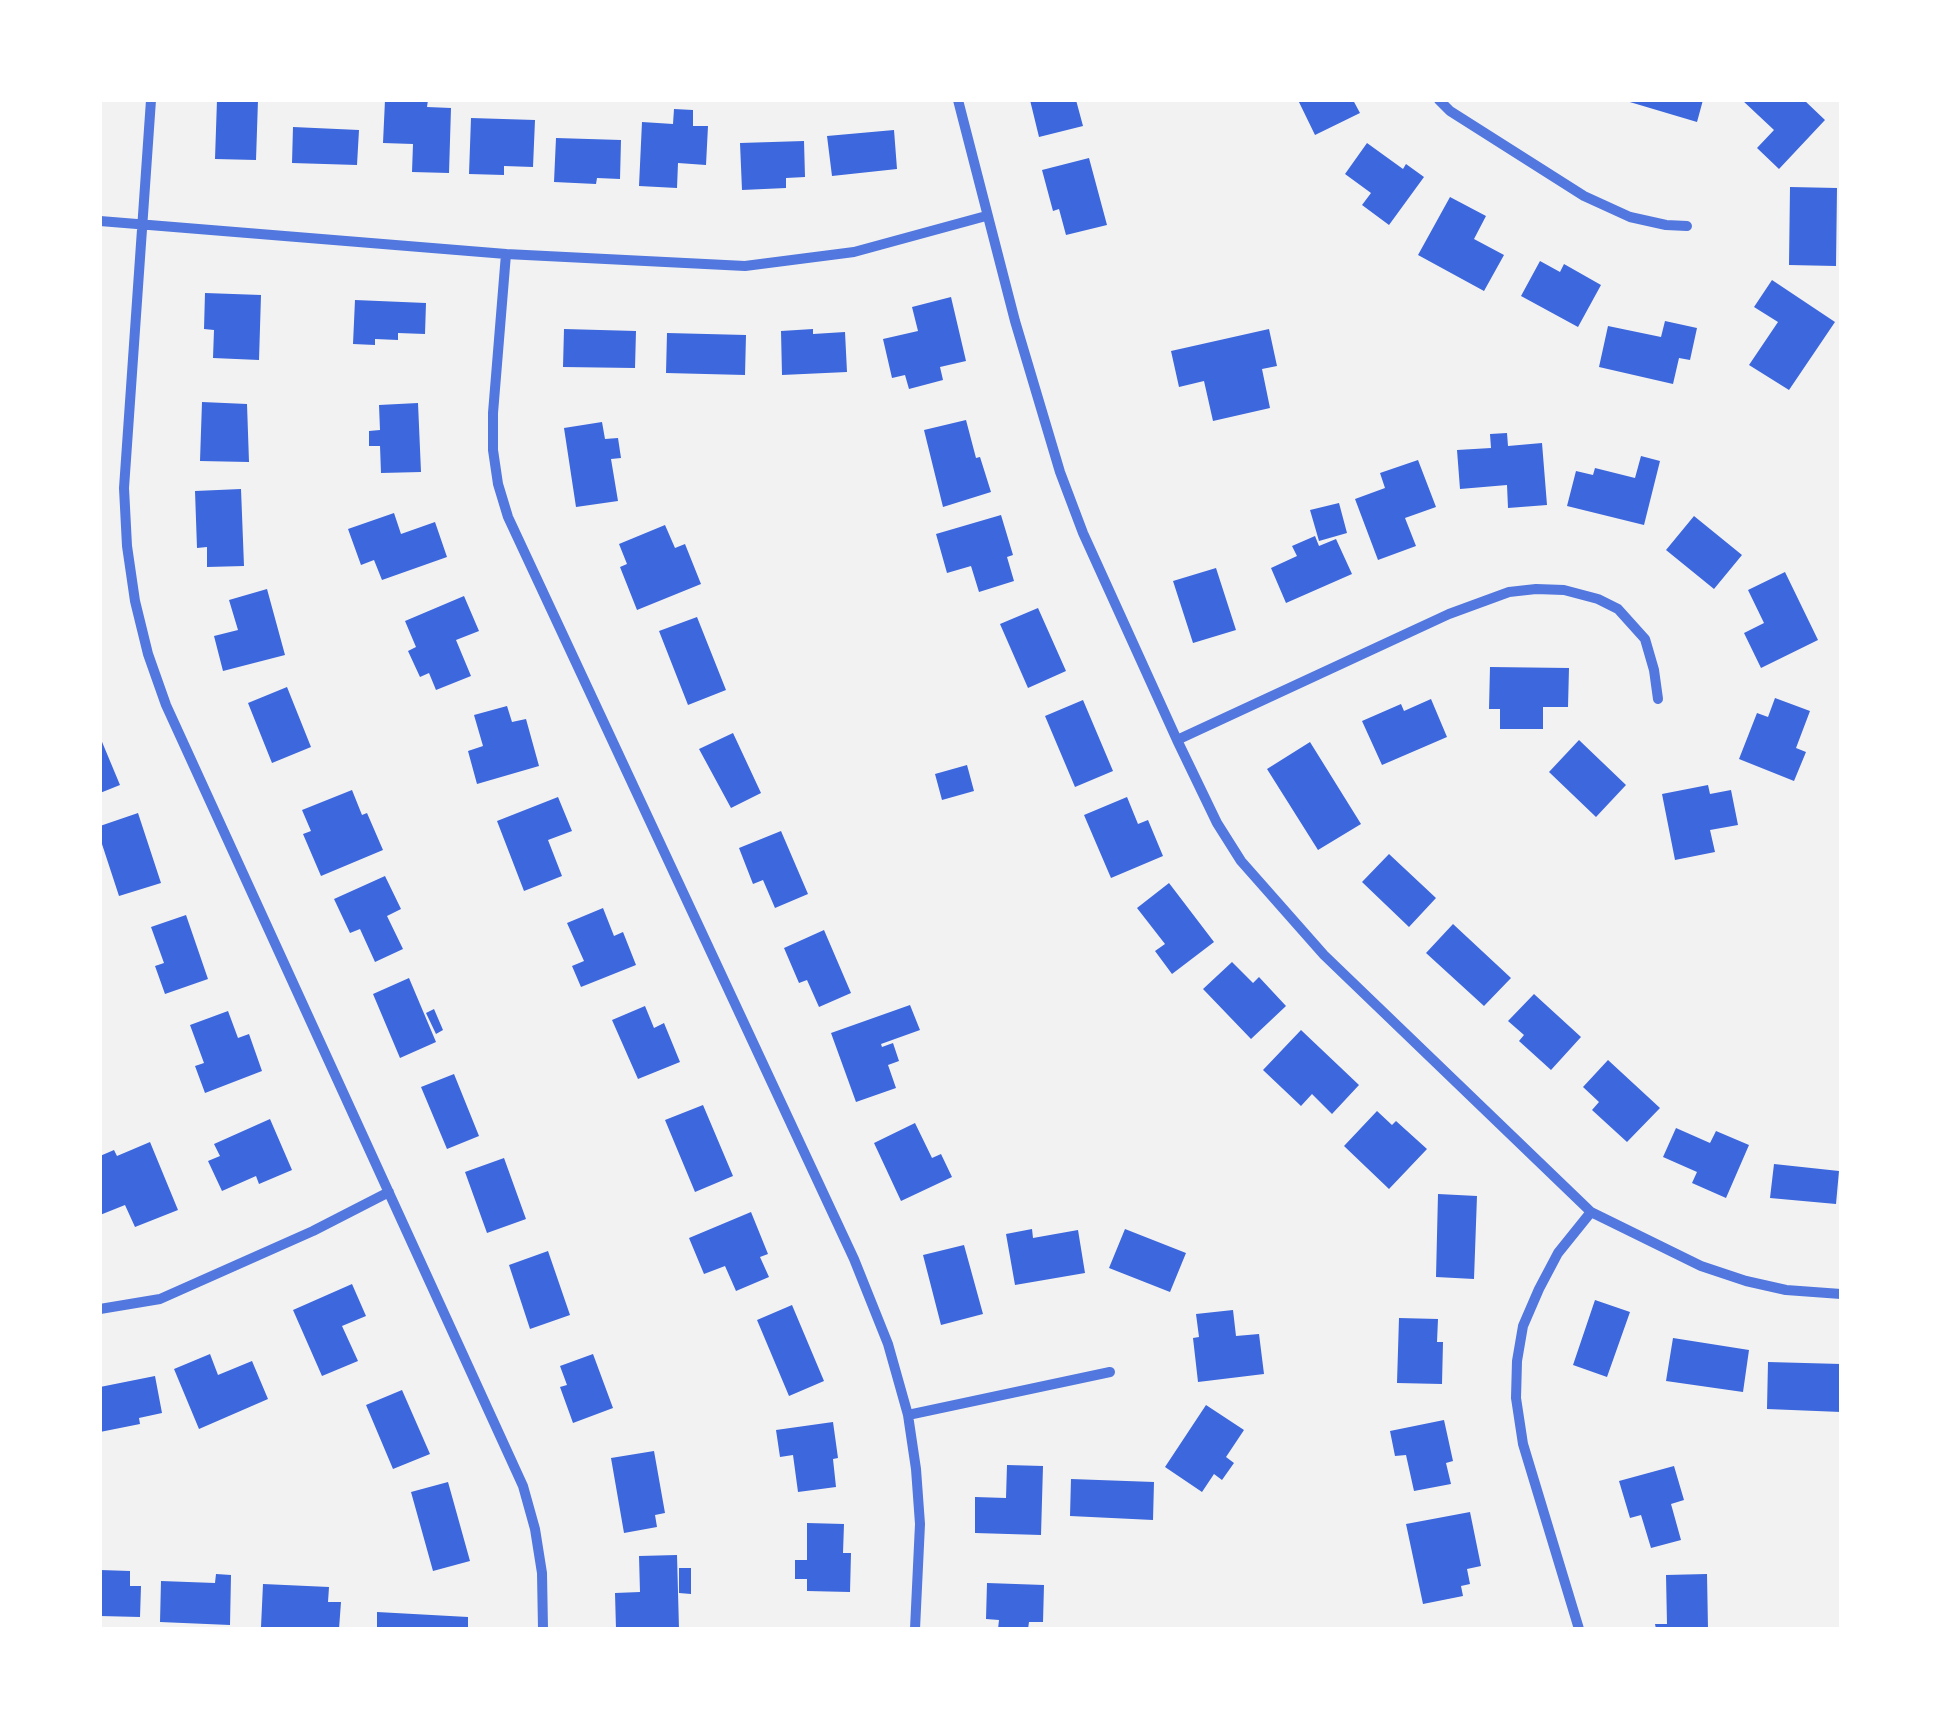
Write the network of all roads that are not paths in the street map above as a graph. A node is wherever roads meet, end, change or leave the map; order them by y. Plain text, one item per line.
1 (151, 100) edge
2 (958, 100) edge
3 (1439, 100) edge
4 (986, 216) junction
5 (100, 222) edge
6 (141, 224) junction
7 (1687, 226) dead end
8 (506, 254) junction
9 (1658, 699) dead end
10 (1176, 740) junction
11 (389, 1192) junction
12 (1591, 1212) junction
13 (1841, 1294) edge
14 (100, 1310) edge
15 (1110, 1372) dead end
16 (908, 1415) junction
17 (543, 1629) edge
18 (915, 1629) edge
19 (1579, 1629) edge

1 - 6 street
2 - 4 street
3 - 7 street
4 - 8 street
4 - 10 street
5 - 6 street
6 - 8 street
6 - 11 street
8 - 16 street
9 - 10 street
10 - 12 street
11 - 14 street
11 - 17 street
12 - 13 street
12 - 19 street
15 - 16 street
16 - 18 street

